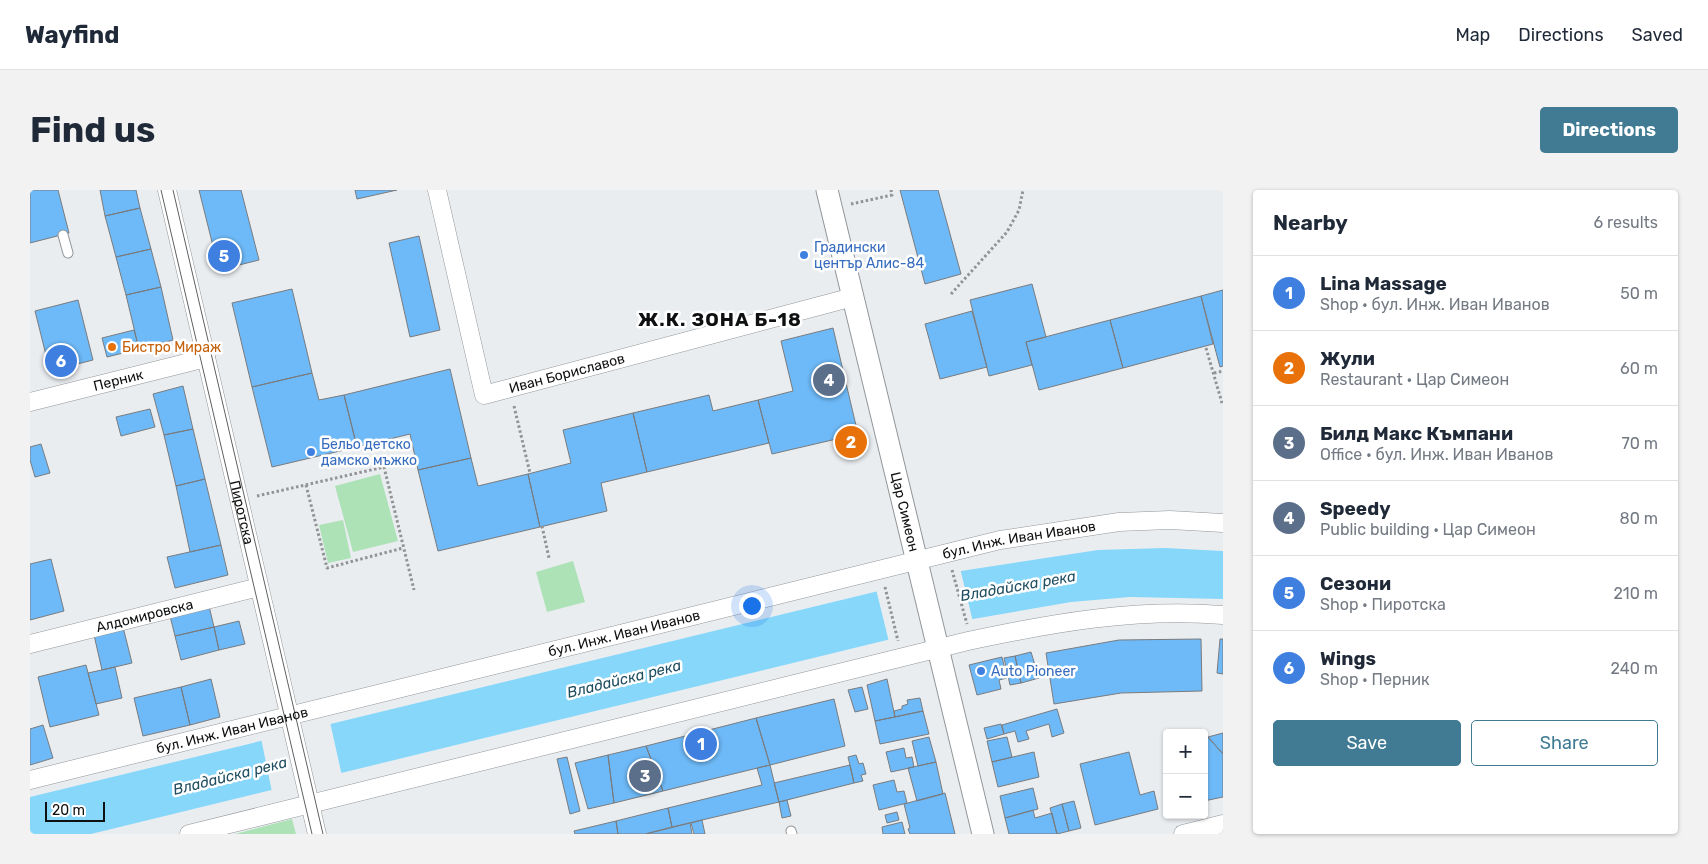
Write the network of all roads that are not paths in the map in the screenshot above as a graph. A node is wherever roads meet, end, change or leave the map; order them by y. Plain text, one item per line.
1 (167, 190) edge
2 (437, 190) edge
3 (827, 190) edge
4 (63, 234) dead end
5 (68, 254) dead end
6 (853, 298) junction
7 (206, 358) junction
8 (30, 402) edge
9 (1223, 523) edge
10 (919, 566) junction
11 (259, 587) junction
12 (1223, 615) edge
13 (937, 642) junction
14 (30, 644) edge
15 (291, 720) junction
16 (30, 780) edge
17 (309, 797) junction
18 (1223, 824) edge
19 (189, 834) edge
20 (318, 834) edge
21 (984, 834) edge
22 (1183, 834) edge

1 - 7 street, Пиротска
2 - 6 street, Иван Бориславов
3 - 6 street, Цар Симеон
4 - 5 lane
6 - 10 street, Цар Симеон
7 - 8 street, Перник
7 - 11 street, Пиротска
9 - 10 street, бул. Инж. Иван Иванов
10 - 13 street, Цар Симеон
10 - 15 street, бул. Инж. Иван Иванов
11 - 14 street, Алдомировска
11 - 15 street, Пиротска
12 - 13 street
13 - 17 street
13 - 21 street, Цар Симеон
15 - 16 street, бул. Инж. Иван Иванов
15 - 17 street, Пиротска
17 - 19 street
17 - 20 street, Пиротска
18 - 22 street

